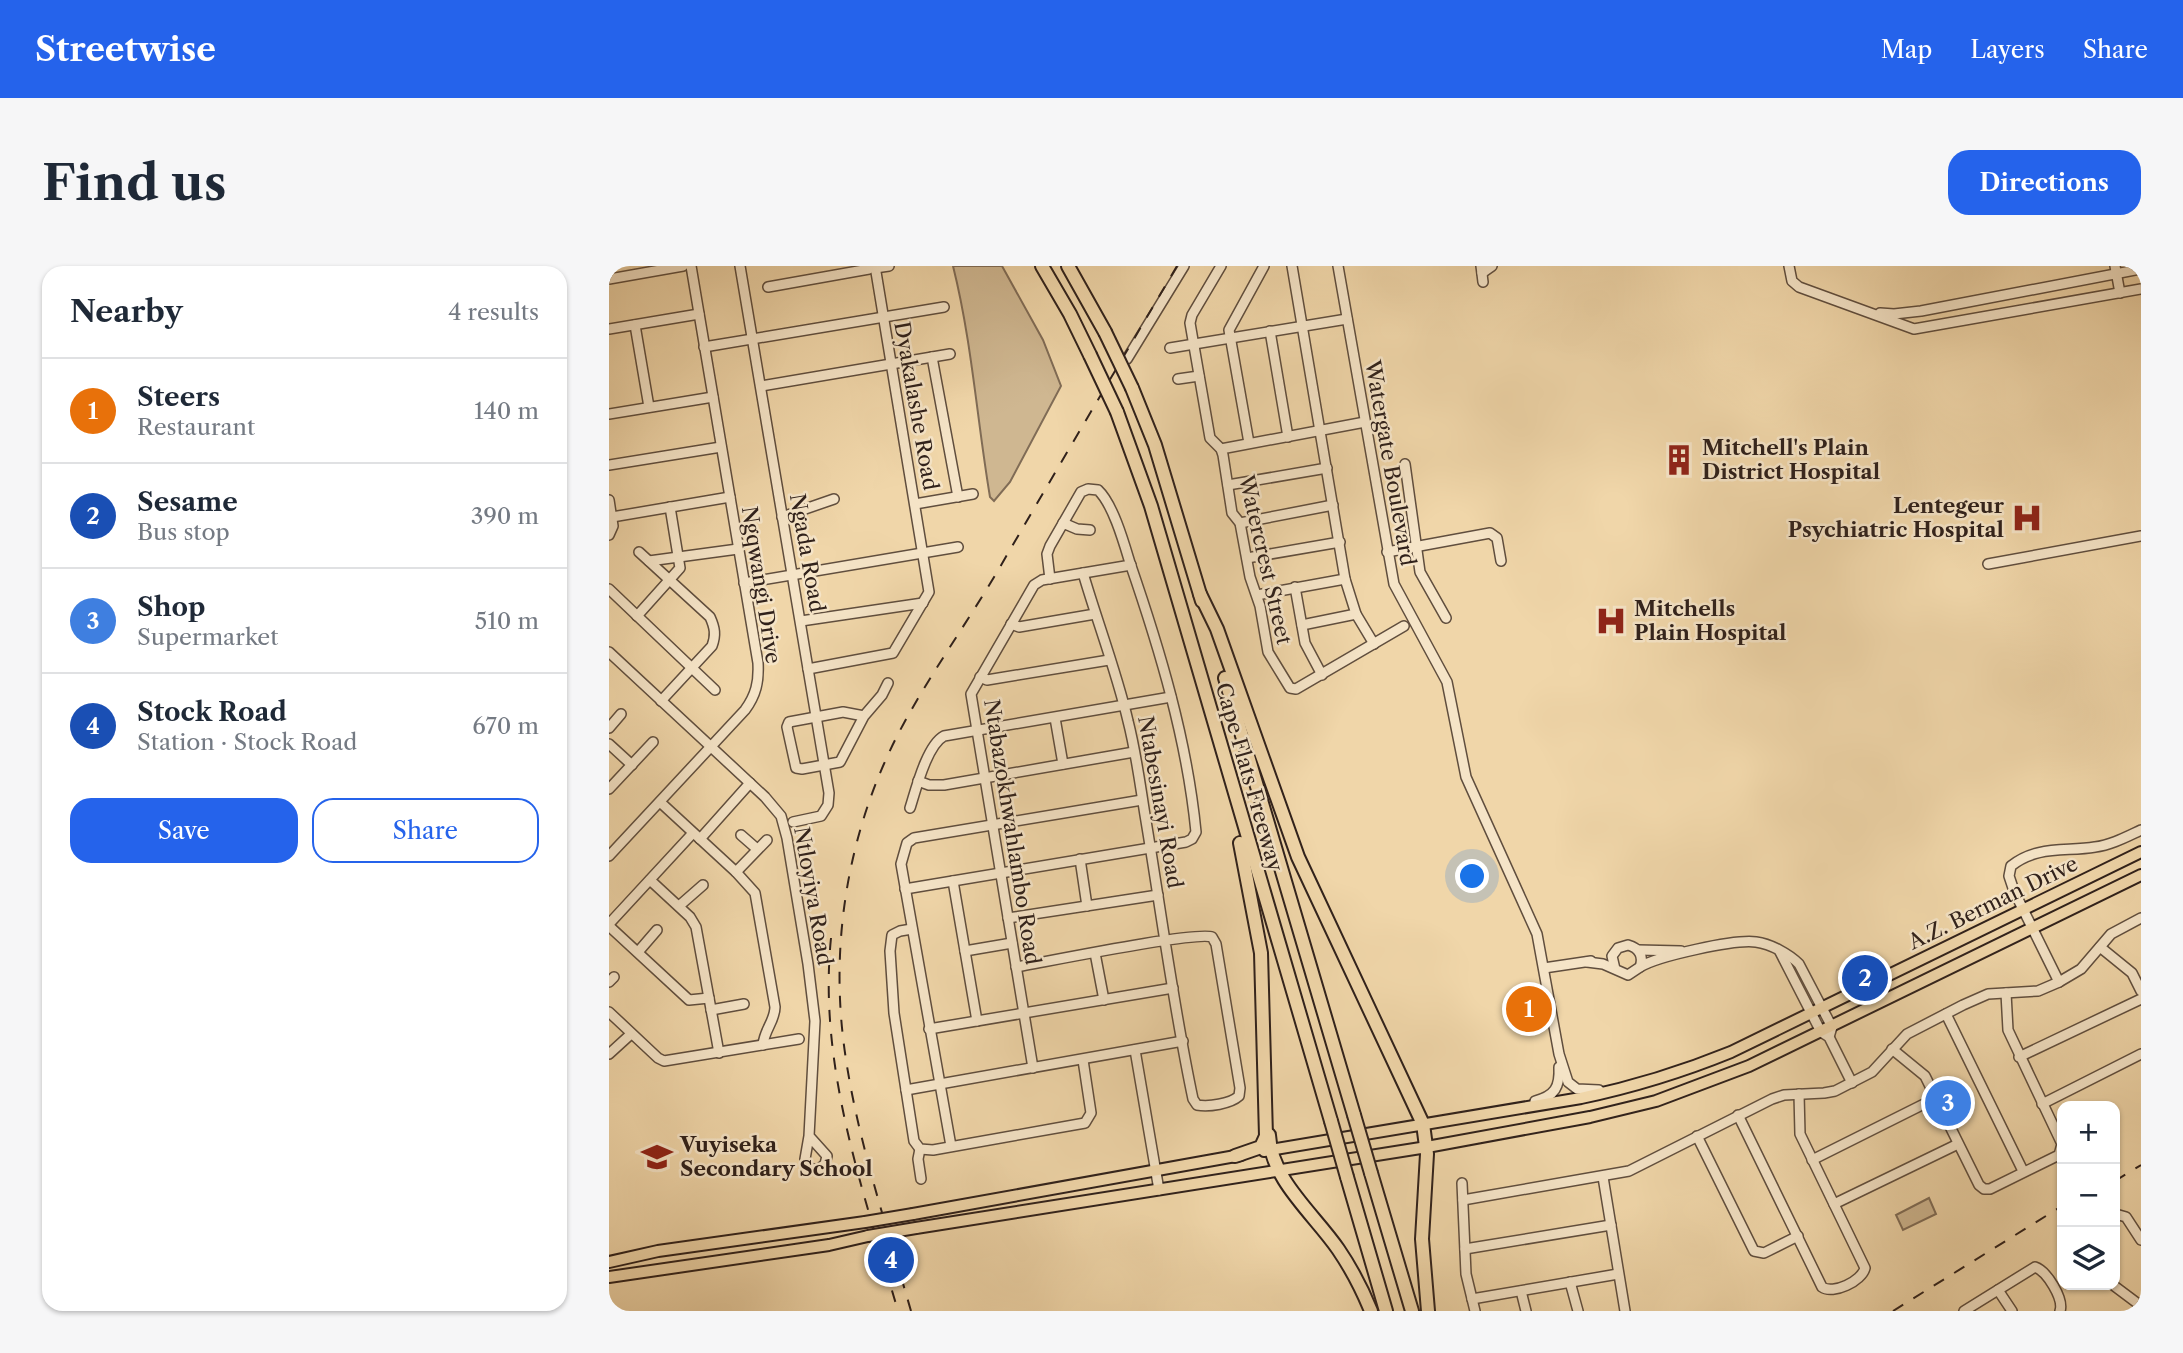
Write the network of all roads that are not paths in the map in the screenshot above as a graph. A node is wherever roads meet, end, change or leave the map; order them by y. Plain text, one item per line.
1 (683, 266) edge
2 (691, 266) edge
3 (740, 266) edge
4 (813, 266) edge
5 (889, 266) edge
6 (1042, 266) edge
7 (1068, 266) edge
8 (1184, 266) edge
9 (1221, 266) edge
10 (1264, 266) edge
11 (1292, 266) edge
12 (1338, 266) edge
13 (1492, 266) edge
14 (1789, 266) edge
15 (873, 268) edge
16 (2141, 269) edge
17 (2115, 270) edge
18 (1482, 273) edge
19 (815, 278) junction
20 (609, 279) edge
21 (768, 287) dead end
22 (2141, 289) edge
23 (2120, 293) junction
24 (944, 307) dead end
25 (1868, 311) junction
26 (699, 314) junction
27 (883, 317) junction
28 (1347, 319) junction
29 (635, 325) junction
30 (1303, 327) junction
31 (609, 329) edge
32 (1270, 331) junction
33 (1230, 337) junction
34 (752, 339) junction
35 (1194, 344) junction
36 (705, 347) junction
37 (1170, 348) dead end
38 (950, 354) dead end
39 (932, 358) junction
40 (1127, 359) dead end
41 (891, 365) junction
42 (1199, 376) junction
43 (1178, 379) dead end
44 (761, 386) junction
45 (713, 397) junction
46 (649, 407) junction
47 (609, 414) edge
48 (1365, 422) junction
49 (1320, 430) junction
50 (1288, 437) junction
51 (1249, 443) junction
52 (721, 447) junction
53 (1221, 449) junction
54 (1405, 464) dead end
55 (609, 465) edge
56 (1327, 468) junction
57 (1228, 485) junction
58 (973, 494) dead end
59 (730, 497) junction
60 (958, 497) junction
61 (834, 499) dead end
62 (609, 500) edge
63 (915, 504) junction
64 (1333, 505) junction
65 (670, 507) junction
66 (612, 517) junction
67 (782, 517) junction
68 (1063, 523) junction
69 (1240, 523) junction
70 (1090, 530) dead end
71 (609, 535) edge
72 (2141, 536) edge
73 (1340, 542) junction
74 (958, 547) dead end
75 (1417, 547) junction
76 (738, 549) junction
77 (639, 552) dead end
78 (923, 552) junction
79 (1387, 552) junction
80 (678, 557) junction
81 (1247, 558) junction
82 (649, 561) junction
83 (1501, 561) dead end
84 (1988, 564) dead end
85 (1131, 565) junction
86 (1083, 573) junction
87 (793, 574) junction
88 (1049, 579) junction
89 (1345, 579) junction
90 (671, 580) junction
91 (744, 583) junction
92 (1295, 587) junction
93 (609, 589) edge
94 (1200, 594) junction
95 (1257, 595) junction
96 (923, 603) junction
97 (1095, 614) junction
98 (1356, 614) junction
99 (637, 616) junction
100 (1446, 618) dead end
101 (801, 621) junction
102 (1011, 624) junction
103 (1301, 625) junction
104 (1404, 626) dead end
105 (1374, 644) junction
106 (609, 652) edge
107 (1109, 660) junction
108 (692, 669) junction
109 (808, 670) junction
110 (1322, 675) junction
111 (980, 677) junction
112 (888, 683) dead end
113 (715, 690) dead end
114 (1171, 697) junction
115 (661, 701) junction
116 (1124, 706) junction
117 (621, 715) dead end
118 (816, 716) junction
119 (864, 716) junction
120 (1055, 718) junction
121 (609, 728) edge
122 (977, 730) junction
123 (653, 742) dead end
124 (609, 744) edge
125 (711, 747) junction
126 (1134, 752) junction
127 (1063, 764) junction
128 (632, 765) junction
129 (825, 765) junction
130 (1228, 775) junction
131 (985, 777) junction
132 (918, 781) junction
133 (750, 783) junction
134 (609, 789) edge
135 (1142, 800) junction
136 (660, 802) junction
137 (910, 808) dead end
138 (793, 822) dead end
139 (993, 825) junction
140 (2141, 830) edge
141 (741, 835) dead end
142 (697, 836) junction
143 (767, 839) dead end
144 (1151, 848) junction
145 (757, 849) junction
146 (2141, 852) edge
147 (609, 856) edge
148 (1080, 859) junction
149 (736, 872) junction
150 (1001, 873) junction
151 (2141, 875) edge
152 (650, 880) junction
153 (953, 881) junction
154 (703, 885) dead end
155 (905, 889) junction
156 (1158, 895) junction
157 (679, 906) junction
158 (1087, 906) junction
159 (2022, 911) junction
160 (1008, 918) junction
161 (2141, 918) edge
162 (609, 925) edge
163 (2033, 928) junction
164 (912, 929) junction
165 (657, 930) dead end
166 (1166, 941) junction
167 (1012, 943) junction
168 (2101, 947) junction
169 (1638, 950) junction
170 (965, 951) junction
171 (1692, 951) junction
172 (638, 952) junction
173 (1095, 953) junction
174 (1613, 955) junction
175 (1587, 962) junction
176 (1016, 967) junction
177 (1640, 967) junction
178 (1544, 968) junction
179 (1615, 969) junction
180 (2059, 982) junction
181 (1173, 988) junction
182 (2141, 991) edge
183 (2006, 993) junction
184 (709, 998) junction
185 (2141, 999) edge
186 (1104, 1000) junction
187 (744, 1004) dead end
188 (711, 1010) junction
189 (1817, 1011) junction
190 (609, 1012) edge
191 (1024, 1013) junction
192 (1264, 1013) junction
193 (1946, 1014) junction
194 (977, 1021) junction
195 (929, 1030) junction
196 (1827, 1032) junction
197 (631, 1034) junction
198 (799, 1039) dead end
199 (1183, 1041) junction
200 (763, 1045) junction
201 (1892, 1049) junction
202 (1135, 1050) junction
203 (719, 1052) junction
204 (609, 1054) edge
205 (1559, 1054) junction
206 (2141, 1054) edge
207 (2019, 1057) junction
208 (1083, 1060) junction
209 (1033, 1068) junction
210 (1852, 1083) junction
211 (939, 1084) junction
212 (1629, 1087) junction
213 (906, 1090) junction
214 (1799, 1094) junction
215 (1936, 1098) junction
216 (2042, 1104) junction
217 (1492, 1112) junction
218 (1738, 1115) junction
219 (1423, 1124) junction
220 (809, 1136) dead end
221 (1696, 1136) junction
222 (1958, 1144) junction
223 (951, 1146) junction
224 (1427, 1147) junction
225 (920, 1149) junction
226 (1270, 1149) junction
227 (1387, 1153) junction
228 (1235, 1156) junction
229 (1812, 1160) junction
230 (1156, 1169) junction
231 (1278, 1170) junction
232 (2023, 1171) junction
233 (1602, 1177) junction
234 (921, 1179) dead end
235 (1462, 1183) dead end
236 (1159, 1190) junction
237 (1463, 1200) junction
238 (1834, 1204) junction
239 (2120, 1215) edge
240 (1611, 1225) junction
241 (1798, 1236) junction
242 (2141, 1240) edge
243 (1465, 1249) junction
244 (609, 1262) edge
245 (1618, 1274) junction
246 (609, 1277) edge
247 (1570, 1282) junction
248 (1998, 1290) junction
249 (2120, 1290) edge
250 (1521, 1291) junction
251 (1472, 1298) junction
252 (2141, 1306) edge
253 (1978, 1307) edge
254 (1371, 1311) edge
255 (1386, 1311) edge
256 (1412, 1311) edge
257 (1428, 1311) edge
258 (1475, 1311) edge
259 (1526, 1311) edge
260 (1578, 1311) edge
261 (1625, 1311) edge
262 (1964, 1311) edge
263 (2012, 1311) edge
264 (2060, 1311) edge

1 - 20 street
2 - 26 street, Ngqwangi Drive
3 - 34 street, Ngada Road
4 - 19 street
5 - 15 street
6 - 130 highway, Cape Flats Freeway, bridge
7 - 94 highway, Cape Flats Freeway, bridge
8 - 40 street
9 - 35 street, Watercrest Street
10 - 33 street
11 - 30 street
12 - 28 street, Watergate Boulevard
13 - 18 street
14 - 25 street
15 - 19 street
15 - 27 street, Dyakalashe Road
16 - 17 street
17 - 23 street
17 - 25 street
19 - 21 street
22 - 23 street
23 - 25 street
24 - 27 street
26 - 29 street
26 - 36 street, Ngqwangi Drive
27 - 34 street
27 - 41 street, Dyakalashe Road
28 - 30 street
28 - 48 street, Watergate Boulevard
29 - 31 street
29 - 46 street
30 - 32 street
30 - 49 street
32 - 33 street
32 - 50 street
33 - 35 street
33 - 51 street
34 - 36 street
34 - 44 street, Ngada Road
35 - 37 street
35 - 42 street, Watercrest Street
36 - 45 street, Ngqwangi Drive
38 - 39 street
39 - 41 street
39 - 60 street
41 - 44 street
41 - 63 street, Dyakalashe Road
42 - 43 street
42 - 53 street, Watercrest Street
44 - 67 street, Ngada Road
45 - 46 street
45 - 52 street, Ngqwangi Drive
46 - 47 street
48 - 49 street
48 - 79 street, Watergate Boulevard
49 - 50 street
49 - 56 street
50 - 51 street
51 - 53 street
52 - 55 street
52 - 59 street, Ngqwangi Drive
53 - 57 street, Watercrest Street
54 - 75 street
56 - 57 street
56 - 64 street
57 - 69 street, Watercrest Street
58 - 60 street
59 - 65 street
59 - 76 street, Ngqwangi Drive
60 - 63 street
61 - 67 street
62 - 66 street
63 - 78 street, Dyakalashe Road
64 - 69 street
64 - 73 street
65 - 66 street
65 - 80 street
66 - 71 street
67 - 87 street, Ngada Road
68 - 70 street
68 - 85 street
68 - 88 street
69 - 81 street, Watercrest Street
72 - 84 street
73 - 81 street
73 - 89 street
74 - 78 street
75 - 79 street
75 - 83 street
75 - 100 street
76 - 80 street
76 - 91 street, Ngqwangi Drive
77 - 82 street
78 - 87 street
78 - 96 street, Dyakalashe Road
79 - 178 street, Watergate Boulevard
80 - 82 street
80 - 90 street
81 - 95 street, Watercrest Street
82 - 90 street
85 - 86 street
85 - 114 street
86 - 88 street
86 - 97 street, Ntabesinayi Road
87 - 91 street
87 - 101 street, Ngada Road
88 - 102 street, Ntabazokhwahlambo Road
89 - 92 street
89 - 98 street
90 - 99 street
90 - 108 street
91 - 125 street, Ngqwangi Drive
92 - 95 street
92 - 103 street
93 - 99 street
94 - 219 highway
94 - 256 highway, Cape Flats Freeway, bridge
95 - 110 street, Watercrest Street
96 - 101 street
96 - 109 street
97 - 102 street
97 - 107 street, Ntabesinayi Road
98 - 103 street
98 - 105 street
99 - 108 street
101 - 109 street, Ngada Road
102 - 111 street, Ntabazokhwahlambo Road
103 - 110 street
104 - 105 street, Watercrest Street
105 - 110 street, Watercrest Street
106 - 115 street, Ntloyiya Road
107 - 111 street
107 - 116 street, Ntabesinayi Road
108 - 113 street
108 - 115 street
109 - 118 street, Ngada Road
111 - 122 street, Ntabazokhwahlambo Road
112 - 119 street
114 - 116 street
114 - 144 street
115 - 125 street, Ntloyiya Road
116 - 120 street
116 - 126 street, Ntabesinayi Road
117 - 121 street
118 - 119 street
118 - 129 street, Ngada Road
118 - 129 street
119 - 129 street
120 - 122 street
120 - 127 street
122 - 131 street, Ntabazokhwahlambo Road
122 - 132 street
123 - 128 street
124 - 128 street
125 - 133 street, Ntloyiya Road
125 - 136 street, Ngqwangi Drive
126 - 127 street
126 - 135 street, Ntabesinayi Road
127 - 131 street
128 - 134 street
129 - 138 street, Ngada Road
130 - 192 highway
130 - 255 highway, Cape Flats Freeway, bridge
131 - 132 street
131 - 139 street, Ntabazokhwahlambo Road
132 - 137 street
133 - 142 street
133 - 220 street, Ntloyiya Road
135 - 139 street
135 - 144 street, Ntabesinayi Road
136 - 142 street
136 - 147 street, Ngqwangi Drive
139 - 150 street, Ntabazokhwahlambo Road
139 - 155 street
140 - 159 street
141 - 145 street
142 - 149 street
142 - 152 street
143 - 145 street
144 - 148 street
144 - 156 street, Ntabesinayi Road
145 - 149 street
146 - 159 main road, A.Z. Berman Drive
148 - 150 street
148 - 158 street
149 - 200 street
150 - 153 street
150 - 160 street, Ntabazokhwahlambo Road
151 - 163 main road, A.Z. Berman Drive
152 - 157 street
152 - 162 street
153 - 155 street
153 - 170 street
154 - 157 street
155 - 164 street
156 - 158 street
156 - 166 street, Ntabesinayi Road
157 - 184 street
158 - 160 street
159 - 163 street
159 - 189 main road, A.Z. Berman Drive
160 - 167 street, Ntabazokhwahlambo Road
161 - 168 street
162 - 172 street
163 - 180 street
163 - 196 main road, A.Z. Berman Drive
164 - 195 street
164 - 213 street
165 - 172 street
166 - 173 street
166 - 181 street, Ntabesinayi Road
166 - 199 street, Ntabesinayi Road
167 - 170 street
167 - 176 street, Ntabazokhwahlambo Road
168 - 180 street
168 - 182 street
169 - 171 street
169 - 174 street
169 - 177 street
170 - 194 street
171 - 177 street
171 - 189 street
172 - 184 street
173 - 176 street
173 - 186 street
174 - 175 street
174 - 179 street
175 - 178 street
175 - 179 street
176 - 191 street, Ntabazokhwahlambo Road
177 - 179 street
178 - 205 street, Watergate Boulevard
180 - 183 street
181 - 186 street
181 - 199 street, Ntabesinayi Road
183 - 193 street
183 - 207 street
184 - 188 street
185 - 207 street
186 - 191 street
187 - 188 street
188 - 203 street
189 - 196 street
189 - 212 main road, A.Z. Berman Drive
190 - 197 street
191 - 194 street
191 - 209 street, Ntabazokhwahlambo Road
192 - 226 highway
192 - 228 highway
193 - 201 street
193 - 232 street
194 - 195 street
195 - 211 street
196 - 210 street
196 - 224 main road, A.Z. Berman Drive
197 - 203 street
197 - 204 street
198 - 200 street
199 - 202 street
200 - 203 street
201 - 210 street
201 - 215 street
202 - 208 street
202 - 230 street
205 - 212 street, Watergate Boulevard
205 - 217 street, Watergate Boulevard
206 - 216 street
207 - 216 street
208 - 209 street
208 - 223 street
209 - 211 street
210 - 214 street
211 - 213 street
211 - 223 street
212 - 217 main road, A.Z. Berman Drive
213 - 225 street
214 - 218 street
214 - 229 street
215 - 222 street
215 - 229 street
216 - 232 street
217 - 219 main road, A.Z. Berman Drive
218 - 221 street
218 - 241 street
219 - 224 highway
219 - 226 main road, A.Z. Berman Drive
221 - 233 street
221 - 241 street
222 - 232 street
222 - 238 street
223 - 225 street
224 - 227 main road, A.Z. Berman Drive
224 - 257 highway
225 - 234 street
226 - 227 main road
226 - 228 main road, A.Z. Berman Drive
226 - 231 highway
227 - 231 main road
228 - 230 main road, A.Z. Berman Drive
229 - 238 street
230 - 236 street
230 - 244 main road, A.Z. Berman Drive, bridge
231 - 236 main road
231 - 254 highway
233 - 237 street
233 - 240 street
235 - 237 street
236 - 246 main road, bridge
237 - 243 street
238 - 241 street
239 - 242 street
240 - 243 street
240 - 245 street
243 - 251 street
245 - 247 street
245 - 261 street
247 - 250 street
247 - 260 street
248 - 253 street
248 - 263 street
248 - 264 street
249 - 252 street
250 - 251 street
250 - 259 street
251 - 258 street
253 - 262 street

